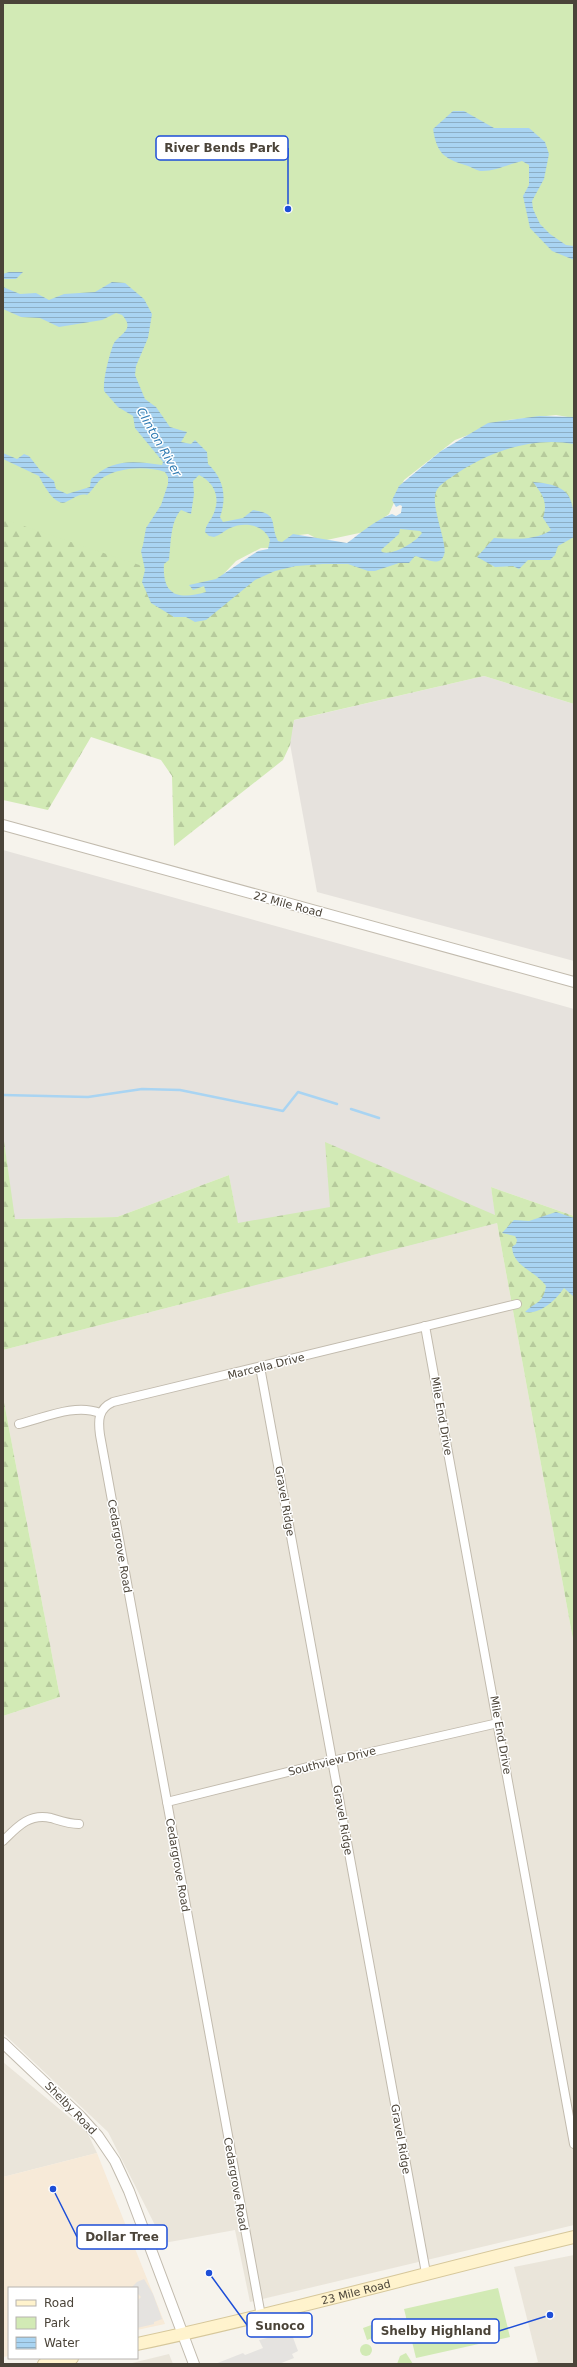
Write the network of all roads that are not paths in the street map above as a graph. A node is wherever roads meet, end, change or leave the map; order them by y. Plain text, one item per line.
1 (3, 825) edge
2 (574, 982) edge
3 (516, 1304) dead end
4 (425, 1326) junction
5 (260, 1367) junction
6 (100, 1413) junction
7 (19, 1424) dead end
8 (498, 1722) junction
9 (332, 1760) junction
10 (166, 1802) junction
11 (79, 1824) dead end
12 (3, 1841) edge
13 (3, 2043) edge
14 (574, 2144) edge
15 (574, 2238) edge
16 (426, 2273) junction
17 (261, 2316) junction
18 (182, 2335) junction
19 (138, 2344) edge
20 (67, 2359) edge
21 (44, 2364) edge
22 (194, 2364) edge

1 - 2 street, 22 Mile Road
3 - 4 street, Marcella Drive
4 - 5 street, Marcella Drive
4 - 8 street, Mile End Drive
5 - 6 street, Marcella Drive
5 - 9 street, Gravel Ridge
6 - 7 street
6 - 10 street, Cedargrove Road
8 - 9 street, Southview Drive
8 - 14 street, Mile End Drive
9 - 10 street, Southview Drive
9 - 16 street, Gravel Ridge
10 - 17 street, Cedargrove Road
11 - 12 street
13 - 18 street, Shelby Road
15 - 16 main road, 23 Mile Road
16 - 17 main road, 23 Mile Road
17 - 18 main road, 23 Mile Road
18 - 19 main road, 23 Mile Road
18 - 22 street, Shelby Road
20 - 21 main road

